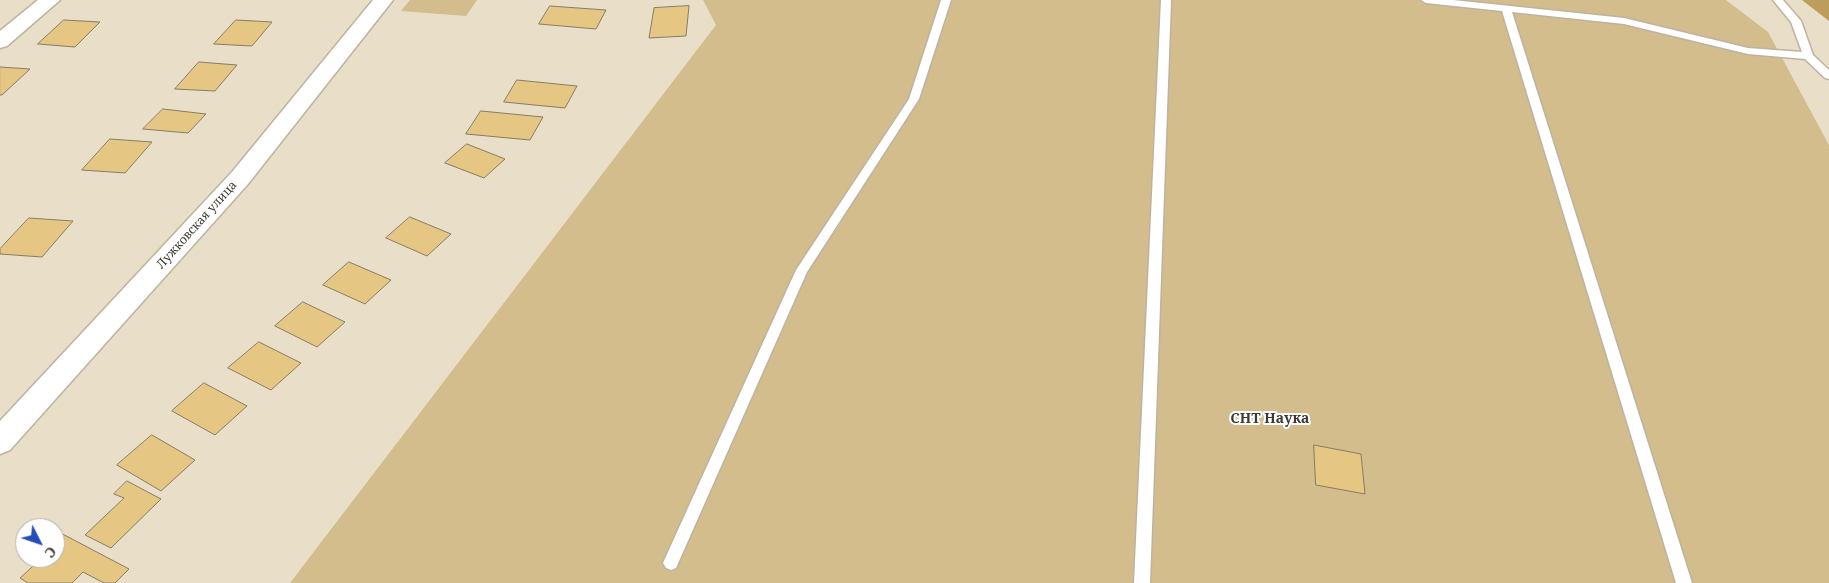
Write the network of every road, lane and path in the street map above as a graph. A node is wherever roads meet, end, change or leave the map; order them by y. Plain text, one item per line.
1 (50, 0) edge
2 (383, 0) edge
3 (946, 0) edge
4 (1166, 0) edge
5 (1426, 0) edge
6 (1778, 0) edge
7 (1506, 9) junction
8 (0, 42) edge
9 (1808, 56) junction
10 (1829, 76) edge
11 (0, 441) edge
12 (671, 563) dead end
13 (1142, 583) edge
14 (1684, 583) edge

1 - 8 street
2 - 11 street, Лужковская улица
3 - 12 lane
4 - 13 lane
5 - 7 lane
6 - 9 lane
7 - 9 lane
7 - 14 lane
9 - 10 lane

